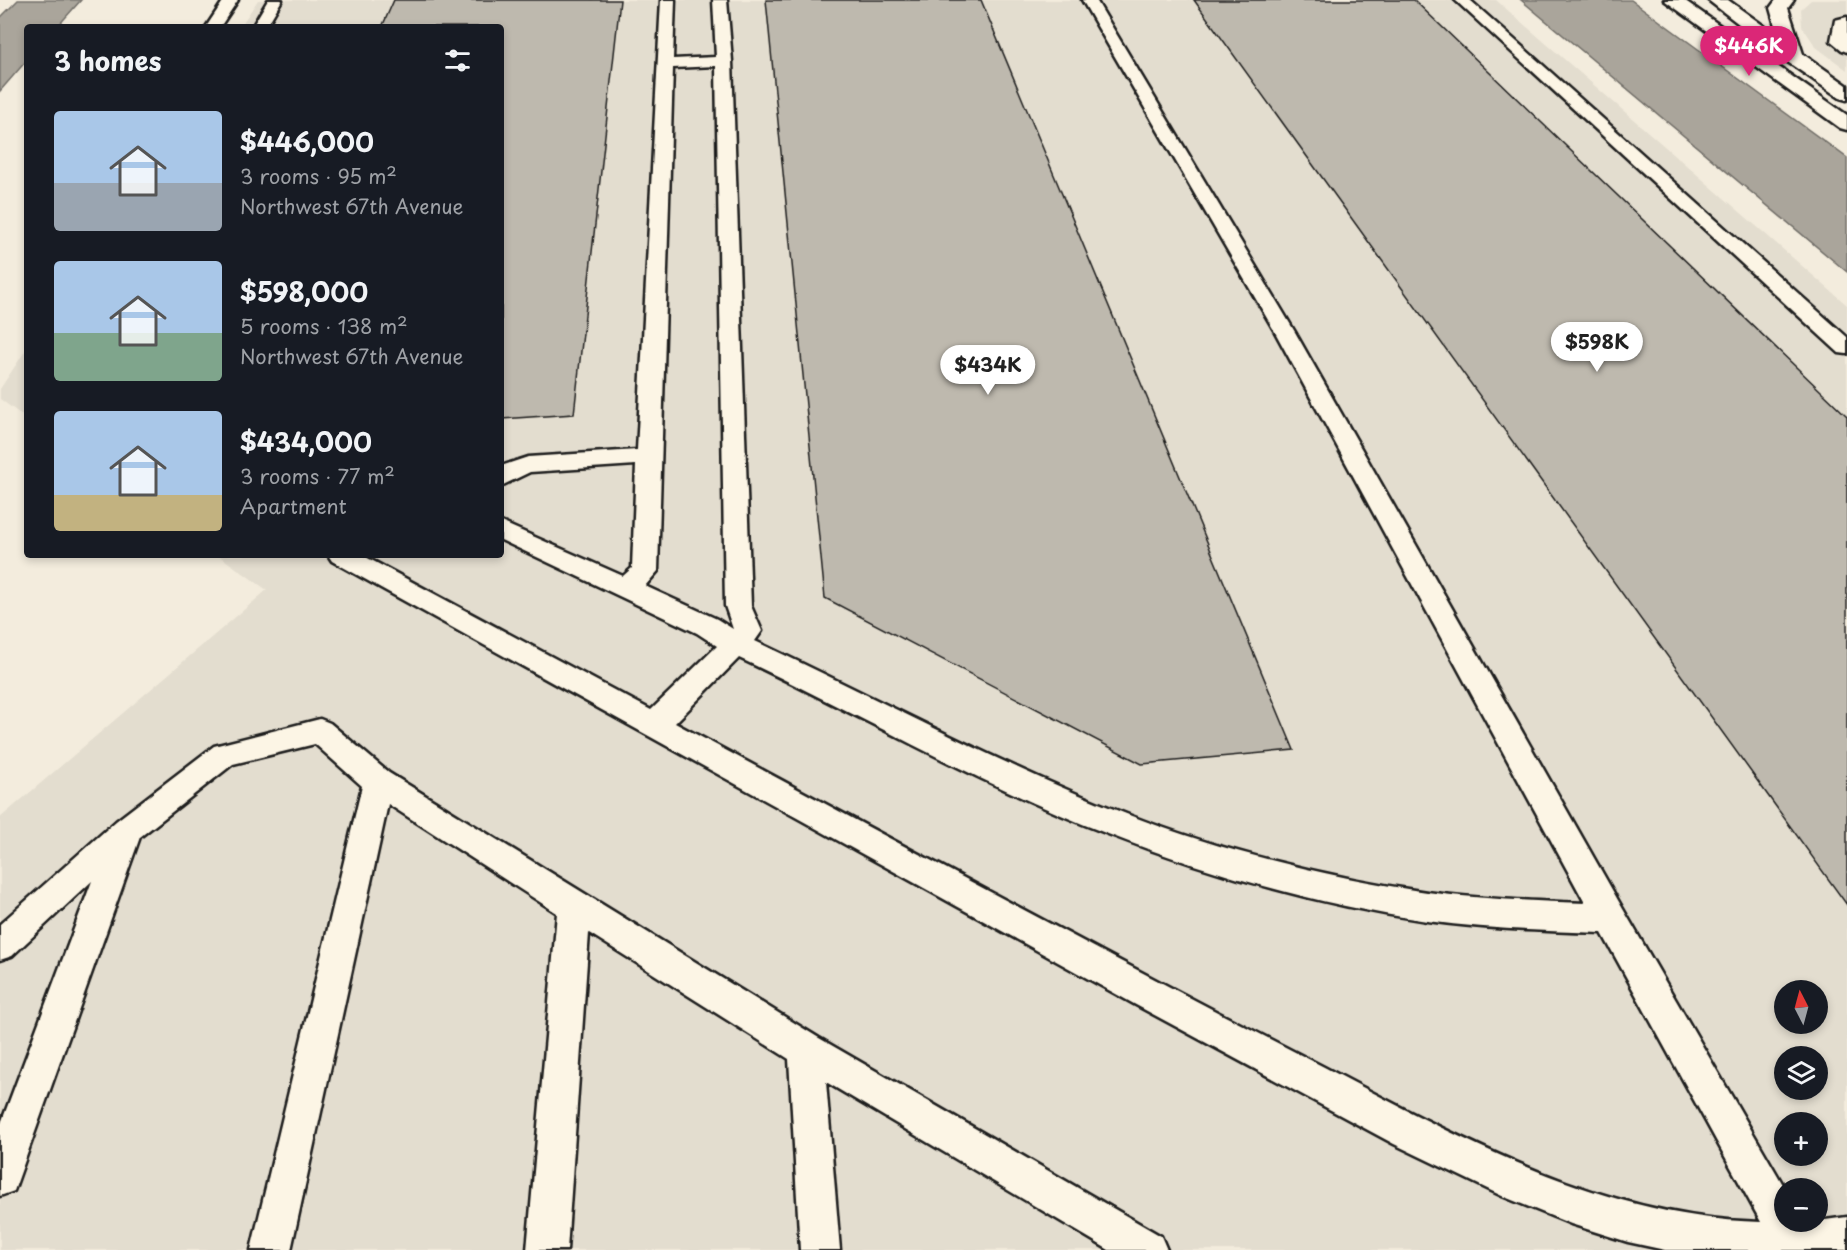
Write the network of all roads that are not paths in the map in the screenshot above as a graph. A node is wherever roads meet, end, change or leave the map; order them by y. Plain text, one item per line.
1 (231, 0) edge
2 (275, 0) edge
3 (668, 0) edge
4 (720, 0) edge
5 (1089, 0) edge
6 (1462, 0) edge
7 (1673, 0) edge
8 (1717, 0) edge
9 (1785, 0) edge
10 (1847, 21) edge
11 (215, 24) edge
12 (261, 24) edge
13 (1847, 47) edge
14 (1796, 59) junction
15 (724, 61) junction
16 (664, 64) junction
17 (1847, 94) edge
18 (1847, 124) edge
19 (1847, 348) edge
20 (648, 457) junction
21 (504, 476) edge
22 (504, 531) edge
23 (346, 558) edge
24 (627, 588) junction
25 (736, 644) junction
26 (654, 726) junction
27 (378, 782) junction
28 (127, 830) junction
29 (574, 906) junction
30 (1611, 919) junction
31 (0, 945) edge
32 (806, 1050) junction
33 (0, 1178) edge
34 (1847, 1237) edge
35 (1794, 1242) junction
36 (1128, 1244) edge
37 (271, 1250) edge
38 (547, 1250) edge
39 (820, 1250) edge

1 - 11 lane
2 - 12 lane
3 - 16 lane
4 - 15 lane
5 - 30 lane
6 - 19 lane
7 - 18 street
8 - 14 street
9 - 14 street
10 - 13 lane
14 - 17 street
15 - 16 lane
15 - 25 lane
16 - 20 lane
20 - 21 lane
20 - 24 lane
22 - 24 lane
23 - 26 lane
24 - 25 lane
25 - 26 lane
25 - 30 lane
26 - 35 lane
27 - 28 lane
27 - 29 lane
27 - 37 lane
28 - 31 lane
28 - 33 lane
29 - 32 lane
29 - 38 lane
30 - 35 lane
32 - 36 lane
32 - 39 lane
34 - 35 lane

